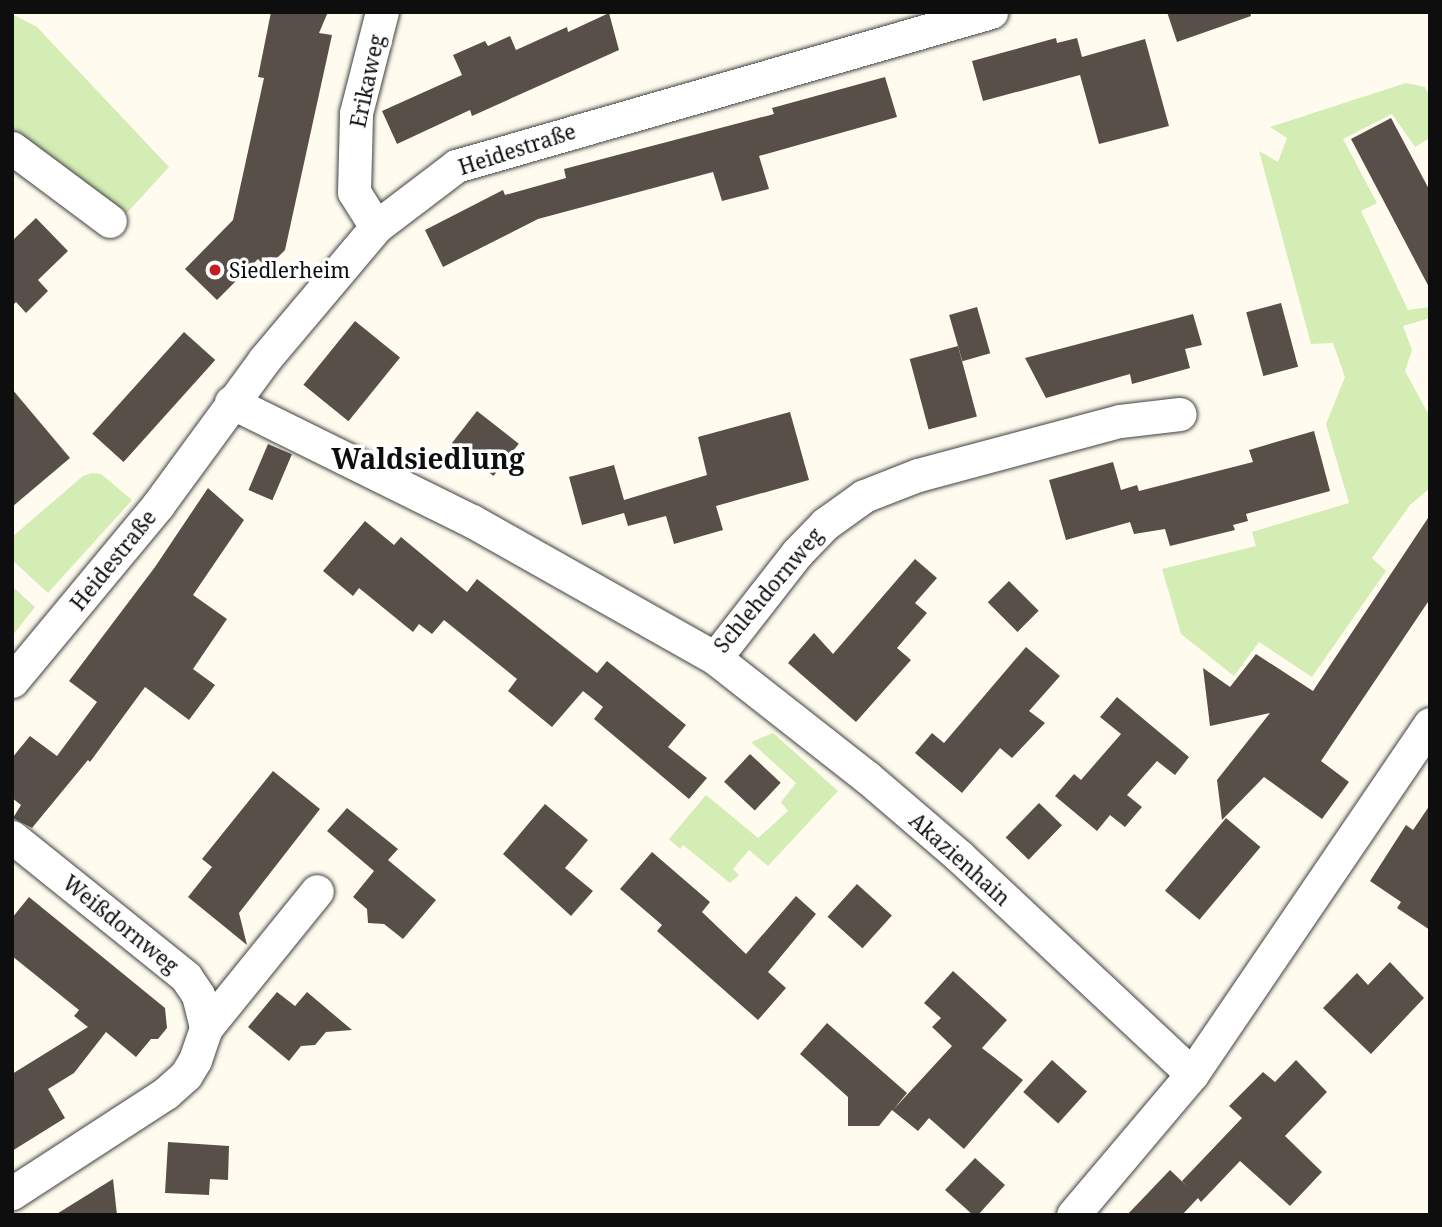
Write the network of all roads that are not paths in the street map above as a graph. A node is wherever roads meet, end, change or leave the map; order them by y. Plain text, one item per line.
1 (382, 12) edge
2 (991, 12) edge
3 (12, 148) edge
4 (110, 220) dead end
5 (376, 227) junction
6 (231, 402) junction
7 (1180, 414) dead end
8 (715, 658) junction
9 (12, 681) edge
10 (1430, 724) edge
11 (12, 837) edge
12 (317, 891) dead end
13 (206, 1028) junction
14 (1192, 1074) junction
15 (12, 1193) edge
16 (1073, 1215) edge

1 - 5 street, Erikaweg
2 - 5 street, Heidestraße
3 - 4 street
5 - 6 street, Heidestraße
6 - 8 street, Schlehdornweg
6 - 9 street, Heidestraße
7 - 8 street, Schlehdornweg
8 - 14 street, Akazienhain
10 - 14 street
11 - 13 street, Weißdornweg
12 - 13 street
13 - 15 street
14 - 16 street

